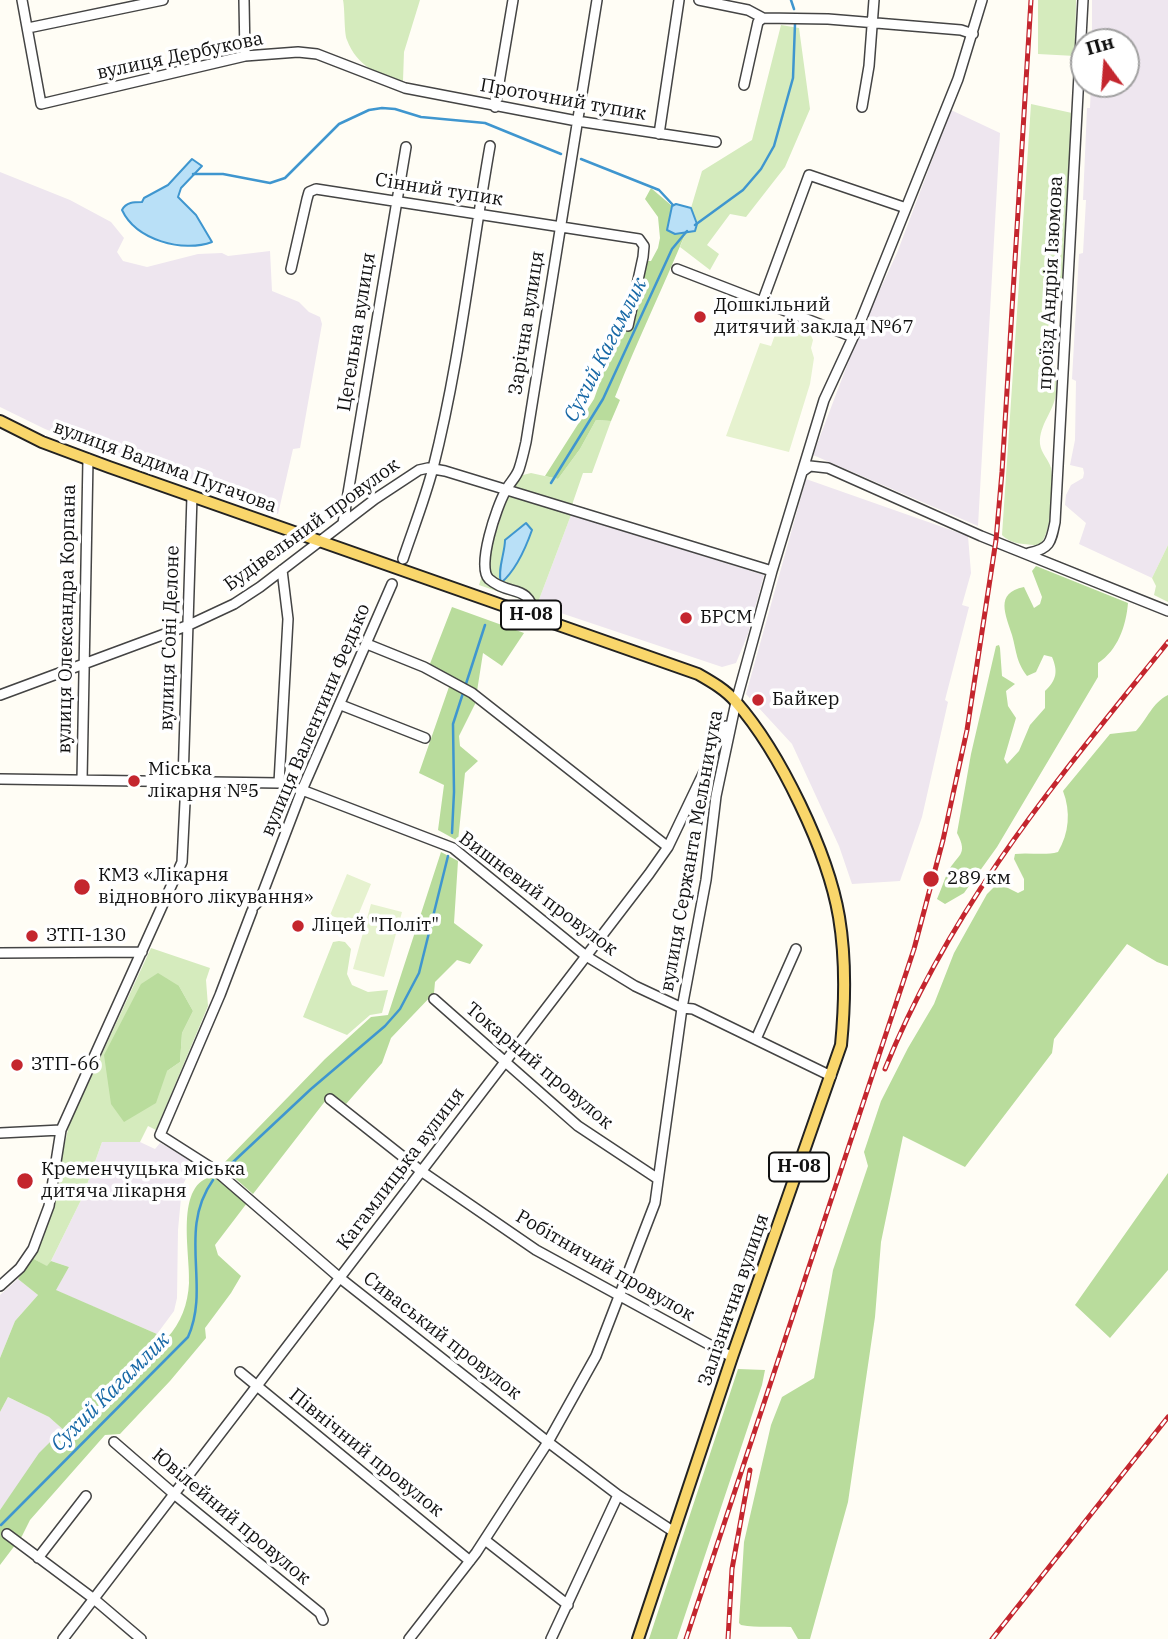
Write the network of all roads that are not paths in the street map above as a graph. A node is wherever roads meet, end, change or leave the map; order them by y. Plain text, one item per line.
1 (22, 0) edge
2 (163, 0) edge
3 (244, 0) edge
4 (513, 0) edge
5 (597, 0) edge
6 (679, 0) edge
7 (699, 0) edge
8 (874, 0) edge
9 (982, 0) edge
10 (1083, 0) edge
11 (763, 18) junction
12 (872, 23) junction
13 (27, 28) junction
14 (973, 34) junction
15 (245, 56) junction
16 (744, 85) dead end
17 (405, 88) joint
18 (495, 107) junction
19 (862, 107) dead end
20 (577, 121) junction
21 (659, 134) junction
22 (716, 142) dead end
23 (490, 146) dead end
24 (406, 147) dead end
25 (396, 201) junction
26 (905, 208) junction
27 (478, 214) junction
28 (560, 226) junction
29 (677, 269) dead end
30 (291, 270) dead end
31 (763, 300) junction
32 (628, 326) dead end
33 (853, 337) junction
34 (0, 421) edge
35 (88, 459) junction
36 (433, 469) junction
37 (803, 471) junction
38 (506, 490) junction
39 (192, 496) junction
40 (343, 523) junction
41 (319, 541) junction
42 (1029, 553) junction
43 (403, 559) dead end
44 (282, 570) junction
45 (772, 571) junction
46 (392, 584) dead end
47 (1168, 611) edge
48 (536, 617) junction
49 (188, 625) junction
50 (367, 644) junction
51 (84, 664) junction
52 (0, 695) edge
53 (736, 702) junction
54 (341, 705) junction
55 (425, 738) dead end
56 (0, 779) edge
57 (82, 780) junction
58 (185, 781) junction
59 (279, 783) junction
60 (302, 790) junction
61 (668, 847) junction
62 (796, 949) dead end
63 (142, 952) junction
64 (0, 953) edge
65 (586, 956) junction
66 (434, 999) dead end
67 (682, 1009) junction
68 (756, 1039) junction
69 (505, 1062) junction
70 (831, 1076) junction
71 (330, 1099) dead end
72 (61, 1130) junction
73 (0, 1133) edge
74 (160, 1135) joint
75 (421, 1171) junction
76 (658, 1180) junction
77 (340, 1278) junction
78 (0, 1286) edge
79 (620, 1297) junction
80 (732, 1357) junction
81 (240, 1372) dead end
82 (257, 1386) junction
83 (114, 1442) dead end
84 (548, 1442) junction
85 (174, 1494) junction
86 (618, 1495) junction
87 (86, 1496) dead end
88 (674, 1532) junction
89 (6, 1534) dead end
90 (485, 1540) junction
91 (38, 1558) junction
92 (470, 1560) junction
93 (94, 1599) junction
94 (568, 1605) junction
95 (323, 1620) dead end
96 (63, 1639) edge
97 (141, 1639) edge
98 (409, 1639) edge
99 (551, 1639) edge
100 (638, 1639) edge

1 - 13 street
2 - 13 street
3 - 15 street
4 - 18 street
5 - 20 street, Зарічна вулиця
6 - 21 street
7 - 11 street
8 - 12 street
9 - 14 street, вулиця Сержанта Мельничука
10 - 42 street, проїзд Андрія Ізюмова
11 - 12 street
11 - 16 street
12 - 14 street
12 - 19 street
13 - 15 street, вулиця Дербукова
14 - 26 street, вулиця Сержанта Мельничука
15 - 17 street, вулиця Дербукова
17 - 18 street, Проточний тупик
18 - 20 street, Проточний тупик
20 - 21 street, Проточний тупик
20 - 28 street, Зарічна вулиця
21 - 22 street, Проточний тупик
23 - 27 street
24 - 25 street, Цегельна вулиця
25 - 27 street, Сінний тупик
25 - 30 street, Сінний тупик
25 - 40 street, Цегельна вулиця
26 - 31 street
26 - 33 street, вулиця Сержанта Мельничука
27 - 28 street, Сінний тупик
27 - 36 street
28 - 32 street, Сінний тупик
28 - 38 street, Зарічна вулиця
29 - 31 street
31 - 33 street
33 - 37 street, вулиця Сержанта Мельничука
34 - 35 main road, вулиця Вадима Пугачова / Н-08
35 - 39 main road, вулиця Вадима Пугачова / Н-08
35 - 51 street, вулиця Олександра Корпана
36 - 38 street, Будівельний провулок
36 - 40 street, Будівельний провулок
36 - 43 street
37 - 42 street
37 - 45 street, вулиця Сержанта Мельничука
38 - 45 street, Будівельний провулок
38 - 48 street, Зарічна вулиця
39 - 41 main road, вулиця Вадима Пугачова / Н-08
39 - 49 street, вулиця Соні Делоне
40 - 41 street, Будівельний провулок
41 - 44 street, Будівельний провулок
41 - 48 main road, Н-08
42 - 47 street
44 - 49 street, Будівельний провулок
44 - 59 street
45 - 53 street, вулиця Сержанта Мельничука
46 - 50 street, вулиця Валентини Федько
48 - 53 main road, Н-08
49 - 51 street, Будівельний провулок
49 - 58 street, вулиця Соні Делоне
50 - 54 street, вулиця Валентини Федько
50 - 61 street
51 - 52 street, Будівельний провулок
51 - 57 street, вулиця Олександра Корпана
53 - 61 street, Кагамлицька вулиця
53 - 67 street, вулиця Сержанта Мельничука
53 - 70 main road, Залізнична вулиця / Н-08
54 - 55 street
54 - 60 street, вулиця Валентини Федько
56 - 57 street, Вишневий провулок
57 - 58 street, Вишневий провулок
58 - 59 street, Вишневий провулок
58 - 63 street, вулиця Соні Делоне
59 - 60 street, Вишневий провулок
60 - 65 street, Вишневий провулок
60 - 74 street, вулиця Валентини Федько
61 - 65 street, Кагамлицька вулиця
62 - 68 street
63 - 64 street
63 - 72 street, вулиця Соні Делоне
65 - 67 street, Вишневий провулок
65 - 69 street, Кагамлицька вулиця
66 - 69 street, Токарний провулок
67 - 68 street, Вишневий провулок
67 - 76 street, вулиця Сержанта Мельничука
68 - 70 street, Вишневий провулок
69 - 75 street, Кагамлицька вулиця
69 - 76 street, Токарний провулок
70 - 80 main road, Залізнична вулиця / Н-08
71 - 75 street, Робітничий провулок
72 - 73 street
72 - 78 street, вулиця Соні Делоне
74 - 77 street, Сиваський провулок
75 - 77 street, Кагамлицька вулиця
75 - 79 street, Робітничий провулок
76 - 79 street, вулиця Сержанта Мельничука
77 - 82 street, Кагамлицька вулиця
77 - 84 street, Сиваський провулок
79 - 80 street, Робітничий провулок
79 - 84 street, вулиця Сержанта Мельничука
80 - 88 main road, Залізнична вулиця / Н-08
81 - 82 street, Північний провулок
82 - 85 street, Кагамлицька вулиця
82 - 92 street, Північний провулок
83 - 85 street, Ювілейний провулок
84 - 86 street, Сиваський провулок
84 - 90 street, вулиця Сержанта Мельничука
85 - 93 street, Кагамлицька вулиця
85 - 95 street, Ювілейний провулок
86 - 88 street, Сиваський провулок
86 - 94 street
87 - 91 street
88 - 100 main road, Залізнична вулиця / Н-08
89 - 91 street
90 - 92 street, вулиця Сержанта Мельничука
90 - 94 street
91 - 93 street
92 - 98 street, вулиця Сержанта Мельничука
93 - 96 street, Кагамлицька вулиця
93 - 97 street
94 - 99 street

